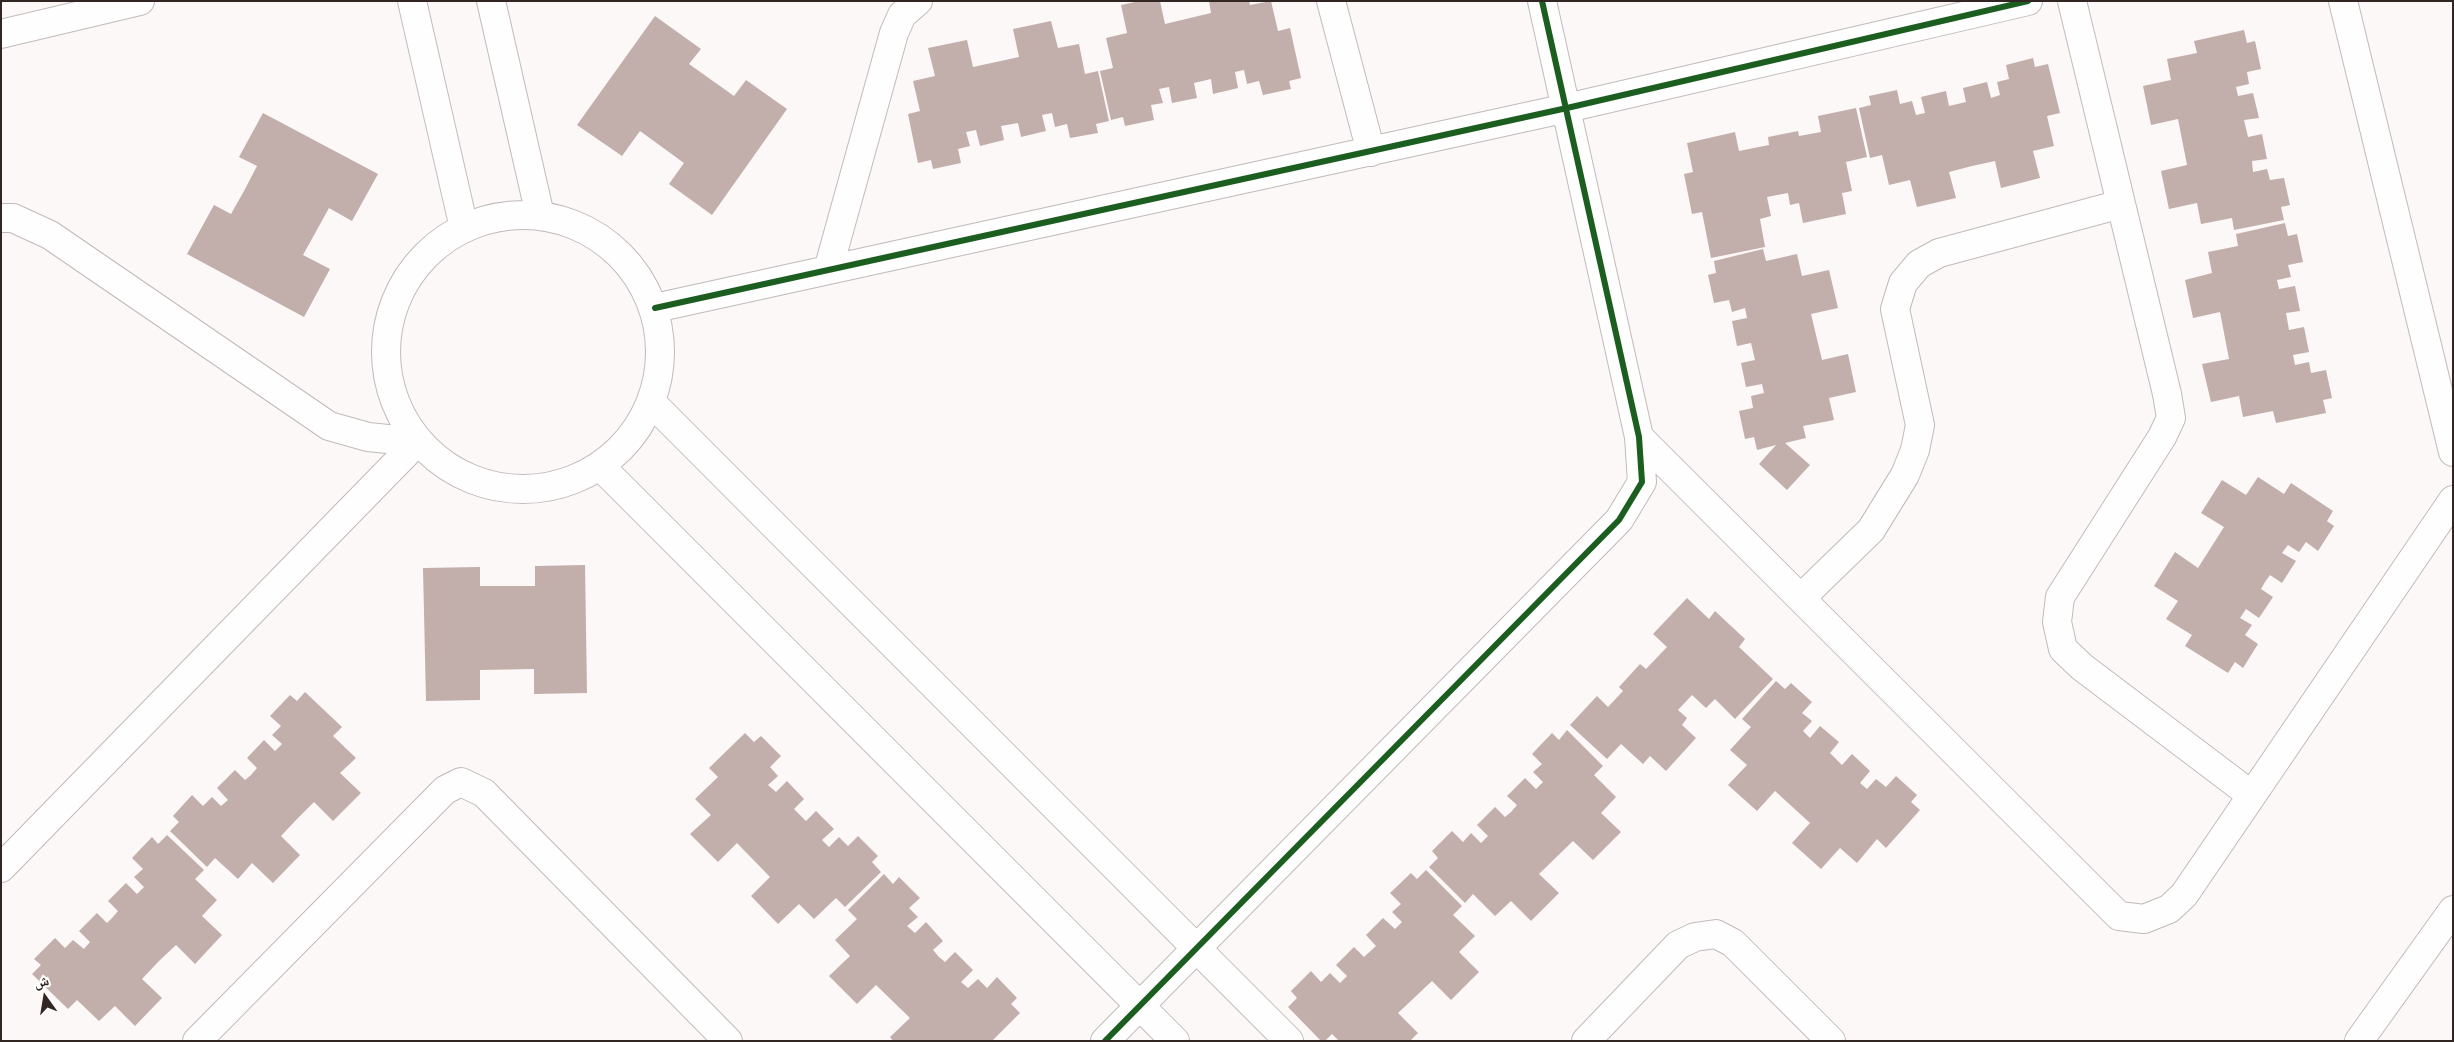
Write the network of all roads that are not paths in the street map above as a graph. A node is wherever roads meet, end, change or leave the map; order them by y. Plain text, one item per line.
1 (140, 1) edge
2 (412, 1) edge
3 (491, 1) edge
4 (918, 1) edge
5 (1331, 1) edge
6 (1542, 1) edge
7 (2028, 1) edge
8 (2072, 1) edge
9 (2343, 1) edge
10 (1, 34) edge
11 (1567, 108) junction
12 (1371, 152) junction
13 (2121, 204) junction
14 (540, 215) junction
15 (1, 218) edge
16 (464, 228) junction
17 (828, 270) junction
18 (655, 308) junction
19 (651, 402) junction
20 (1639, 437) junction
21 (417, 442) junction
22 (2453, 452) edge
23 (600, 466) junction
24 (2453, 500) edge
25 (1801, 598) junction
26 (2250, 794) junction
27 (1, 868) edge
28 (2453, 910) edge
29 (1196, 949) junction
30 (1139, 1006) junction
31 (197, 1041) edge
32 (728, 1041) edge
33 (1105, 1041) edge
34 (1174, 1041) edge
35 (1289, 1041) edge
36 (1586, 1041) edge
37 (1831, 1041) edge
38 (2359, 1041) edge

1 - 10 street
2 - 16 street
3 - 14 street
4 - 17 street
5 - 12 street
6 - 11 street
7 - 11 street
8 - 13 street
9 - 22 street
11 - 12 street
11 - 20 street
12 - 17 street
13 - 25 street
13 - 26 street
14 - 16 street
14 - 18 street
15 - 21 street
16 - 21 street
17 - 18 street
18 - 19 street
19 - 23 street
19 - 29 street
20 - 25 street
20 - 29 street
21 - 23 street
21 - 27 street
23 - 30 street
24 - 26 street
25 - 26 street
28 - 38 street
29 - 30 street
29 - 35 street
30 - 33 street
30 - 34 street
31 - 32 street
36 - 37 street

